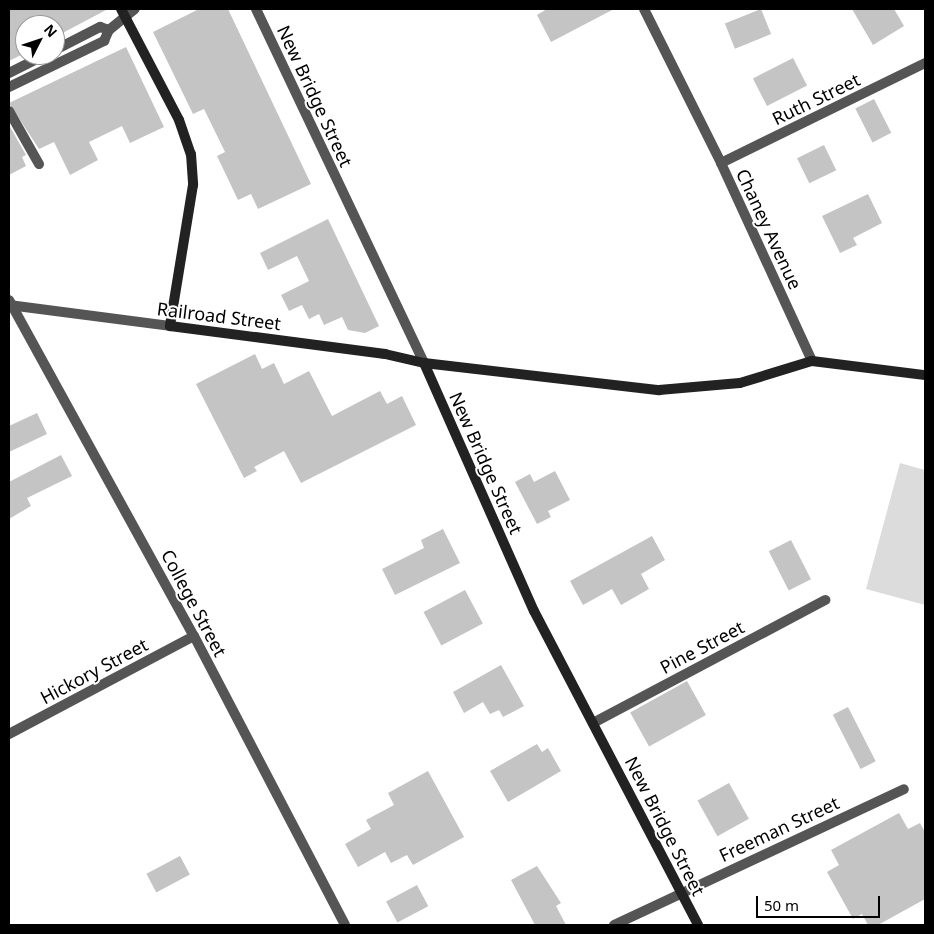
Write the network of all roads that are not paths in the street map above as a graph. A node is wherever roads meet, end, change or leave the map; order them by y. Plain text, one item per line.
1 (135, 9) edge
2 (256, 9) edge
3 (644, 9) edge
4 (124, 13) edge
5 (109, 30) junction
6 (65, 45) edge
7 (925, 63) edge
8 (25, 65) edge
9 (9, 73) edge
10 (9, 87) edge
11 (9, 111) edge
12 (721, 163) junction
13 (39, 164) dead end
14 (10, 303) edge
15 (170, 326) junction
16 (812, 361) junction
17 (424, 363) junction
18 (925, 375) edge
19 (825, 600) dead end
20 (194, 636) junction
21 (593, 723) junction
22 (9, 734) edge
23 (904, 789) dead end
24 (681, 892) junction
25 (345, 925) edge
26 (614, 925) edge
27 (698, 925) edge

1 - 4 street
2 - 17 street, New Bridge Street
3 - 12 street, Chaney Avenue
4 - 5 street
4 - 15 main road
5 - 6 street
5 - 10 street
7 - 12 street, Ruth Street
8 - 9 street
11 - 13 street
12 - 16 street, Chaney Avenue
14 - 15 street, Railroad Street
14 - 20 street, College Street
15 - 17 main road, Railroad Street
16 - 17 main road, Railroad Street
16 - 18 main road
17 - 21 main road, New Bridge Street
19 - 21 street, Pine Street
20 - 22 street, Hickory Street
20 - 25 street, College Street
21 - 24 main road, New Bridge Street
23 - 24 street, Freeman Street
24 - 26 street, Freeman Street
24 - 27 main road, New Bridge Street

